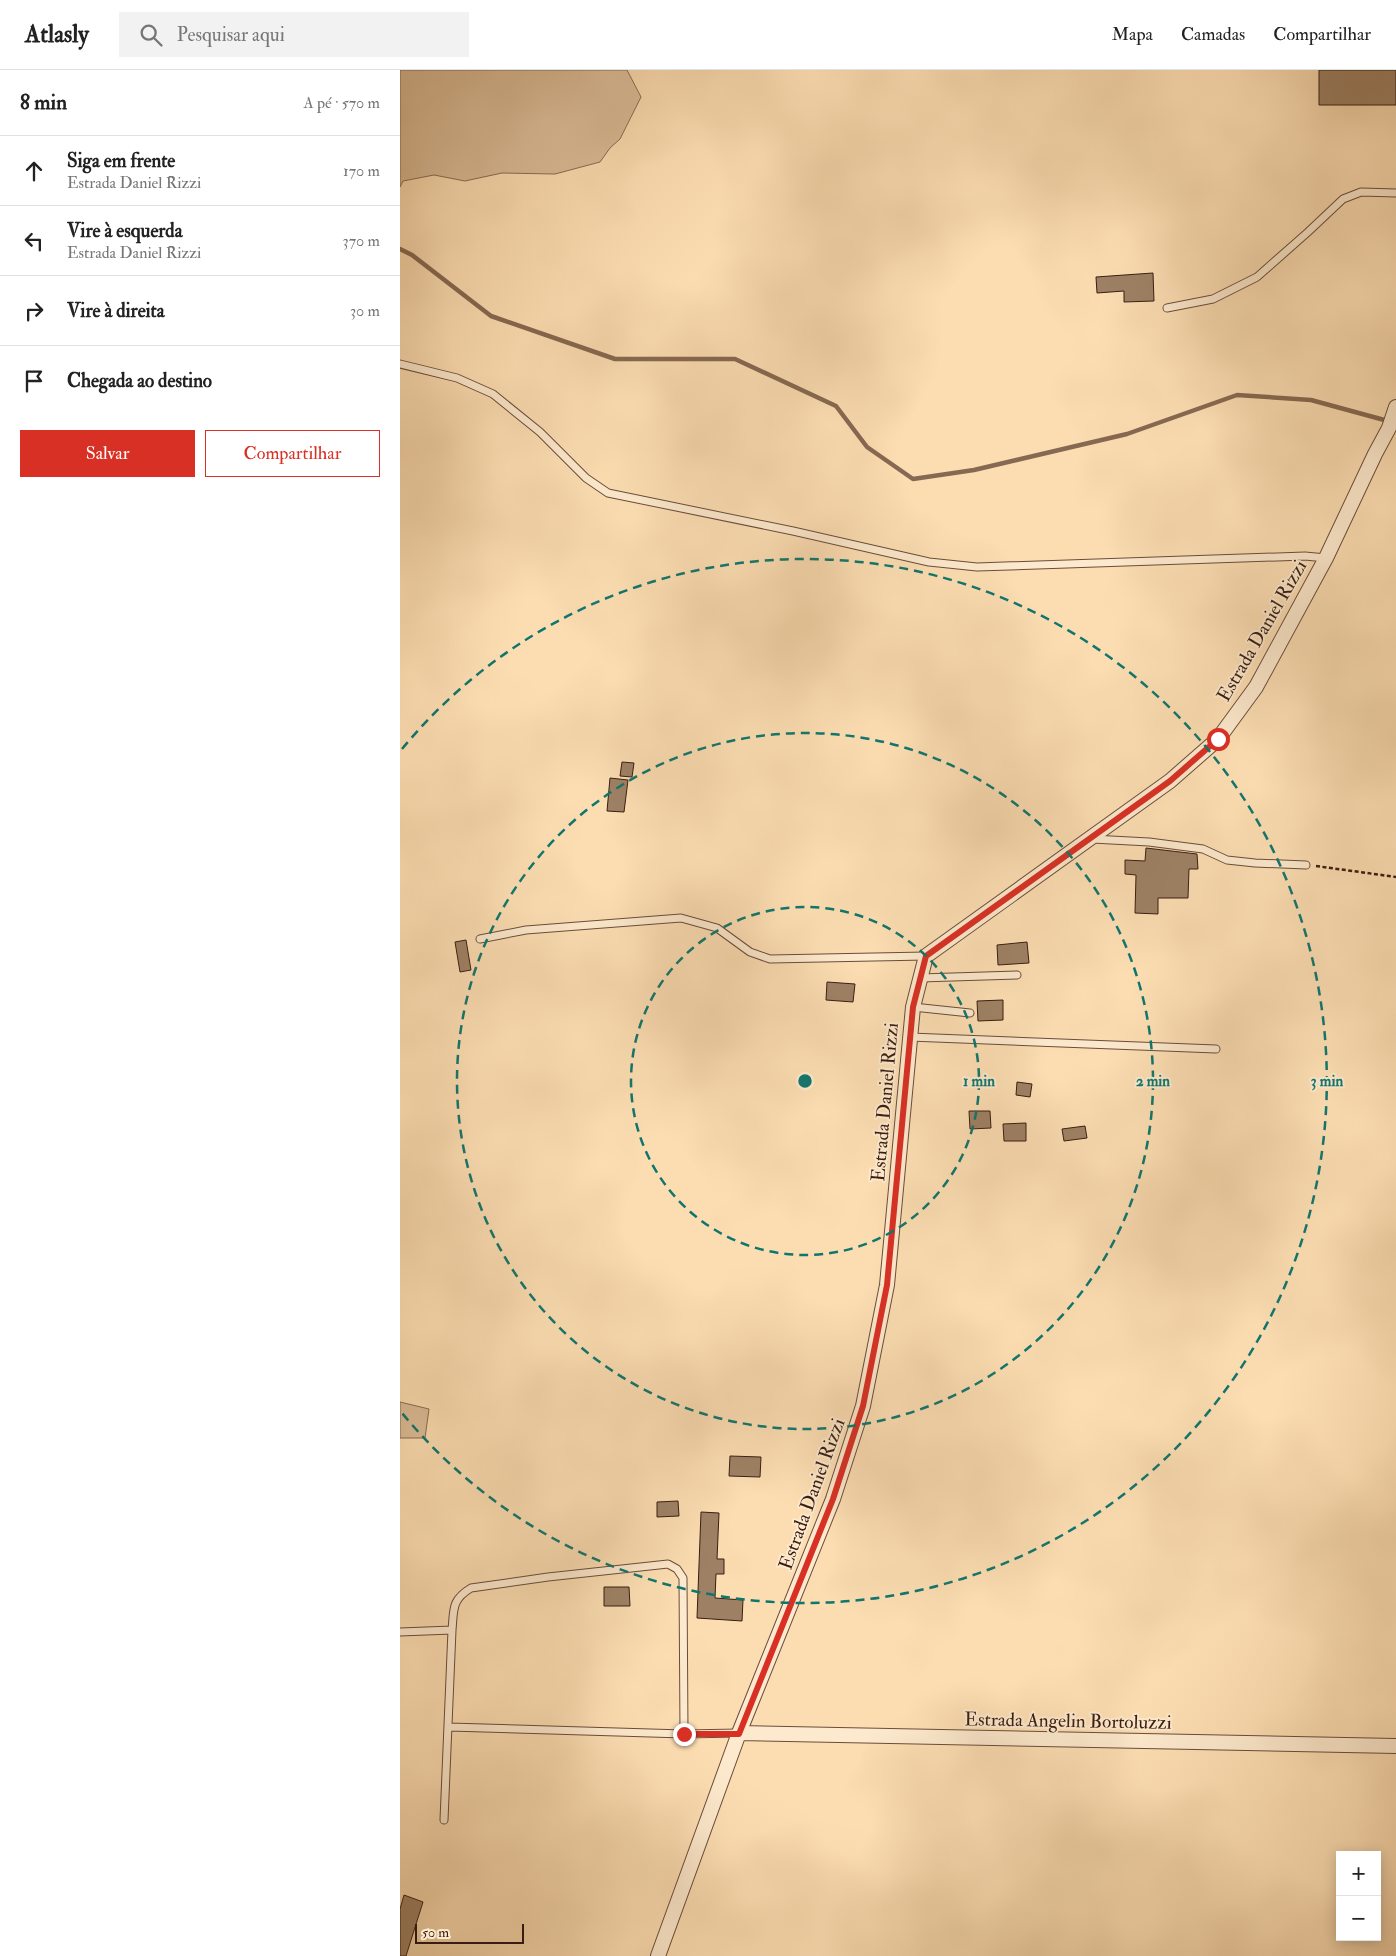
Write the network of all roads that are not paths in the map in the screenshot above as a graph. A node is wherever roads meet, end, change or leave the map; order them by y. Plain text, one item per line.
1 (1396, 193) edge
2 (1167, 308) dead end
3 (400, 364) edge
4 (1396, 407) edge
5 (1326, 558) junction
6 (1089, 839) junction
7 (1306, 865) road end
8 (480, 940) dead end
9 (926, 956) junction
10 (1017, 975) dead end
11 (920, 978) junction
12 (913, 1007) junction
13 (970, 1013) dead end
14 (910, 1037) junction
15 (1216, 1049) dead end
16 (452, 1630) junction
17 (400, 1632) edge
18 (449, 1726) junction
19 (684, 1734) junction
20 (739, 1734) junction
21 (1396, 1746) edge
22 (444, 1820) dead end
23 (658, 1956) edge

1 - 2 lane
3 - 5 lane
4 - 5 street, Estrada Daniel Rizzi
5 - 6 street, Estrada Daniel Rizzi
6 - 7 lane
6 - 9 street, Estrada Daniel Rizzi
8 - 9 lane
9 - 11 street, Estrada Daniel Rizzi
10 - 11 lane
11 - 12 street, Estrada Daniel Rizzi
12 - 13 lane
12 - 14 street, Estrada Daniel Rizzi
14 - 15 lane
14 - 20 street, Estrada Daniel Rizzi
16 - 17 lane
16 - 18 lane
16 - 19 lane
18 - 19 lane
18 - 22 lane
19 - 20 lane
20 - 21 street, Estrada Angelin Bortoluzzi
20 - 23 street, Estrada Daniel Rizzi

